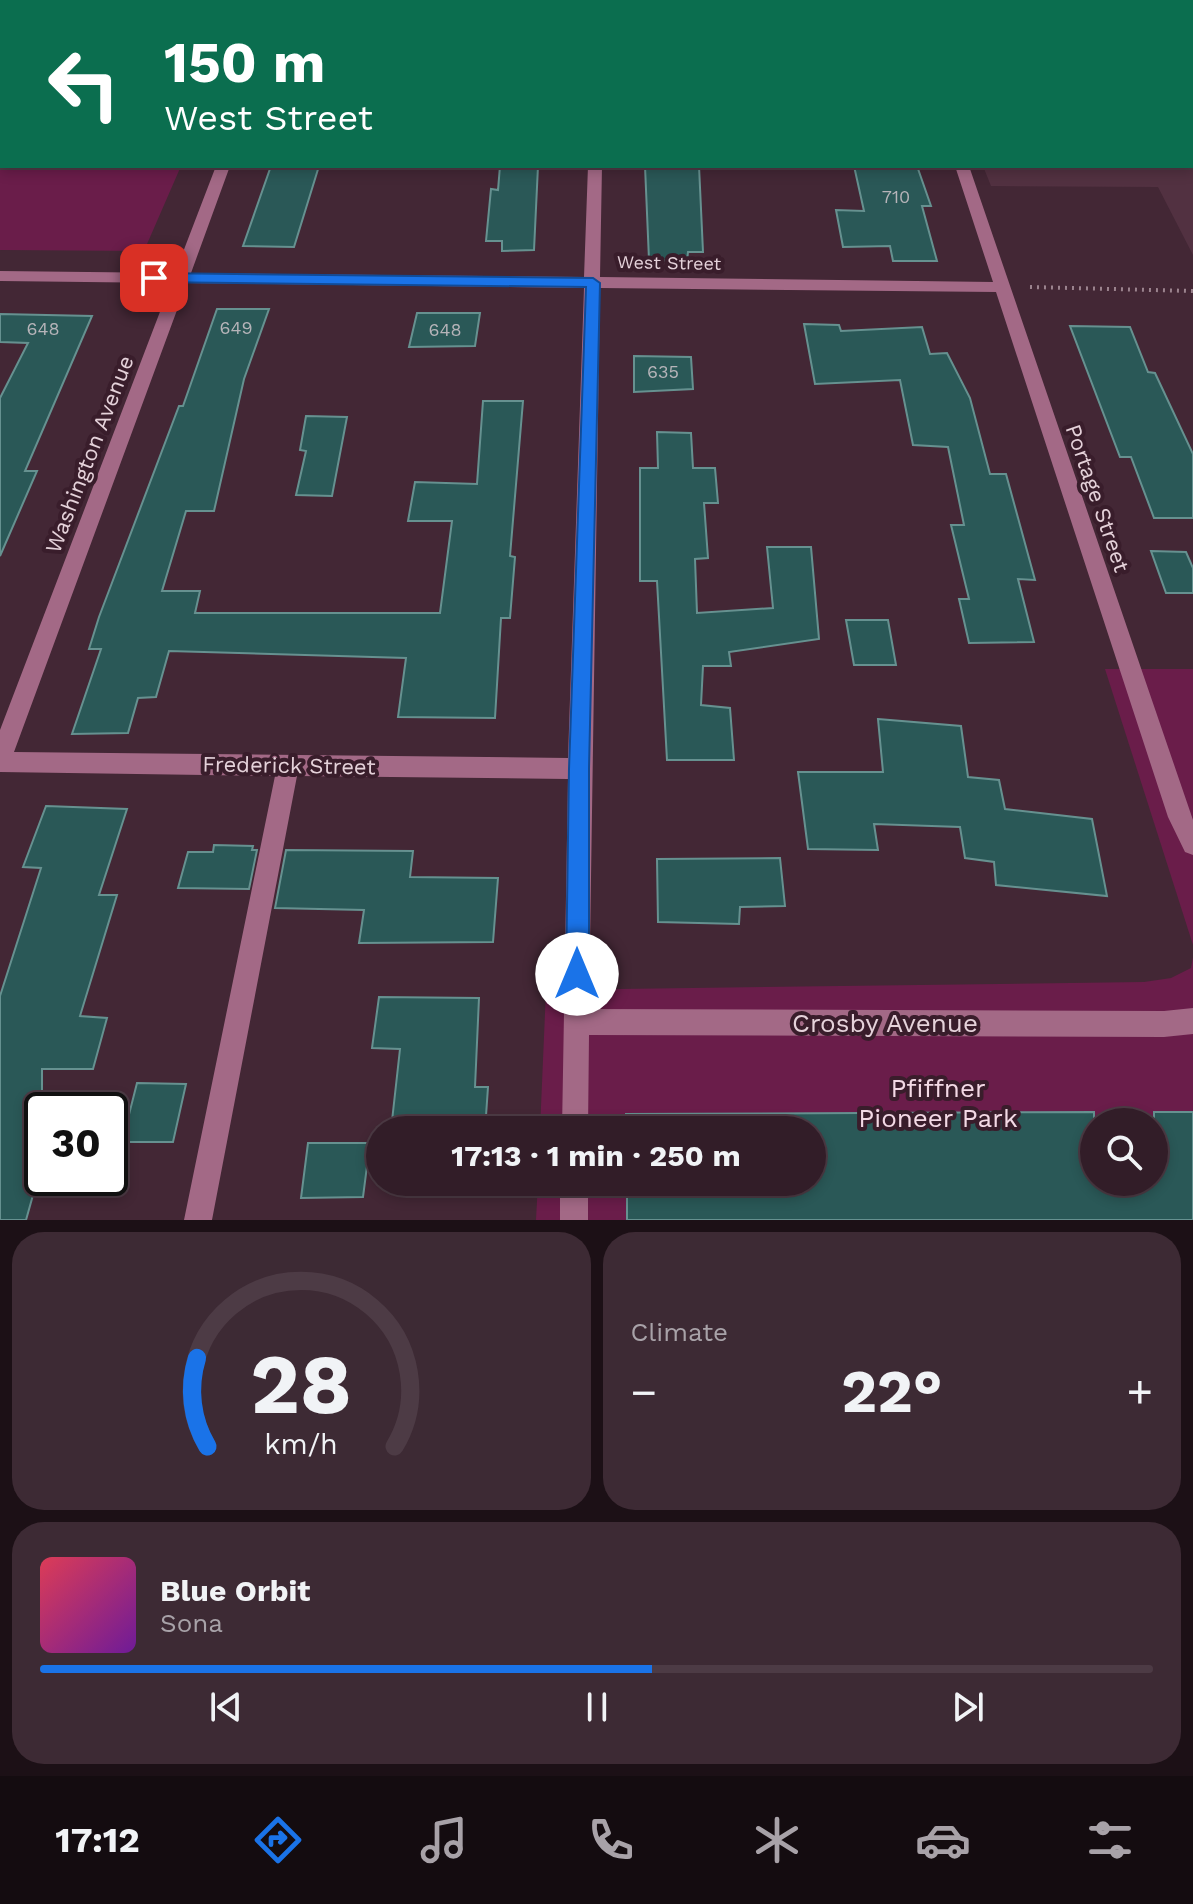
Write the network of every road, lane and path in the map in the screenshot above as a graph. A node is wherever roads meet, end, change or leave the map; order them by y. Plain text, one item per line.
1 (222, 168) edge
2 (595, 168) edge
3 (963, 168) edge
4 (0, 276) edge
5 (181, 279) junction
6 (593, 283) junction
7 (1001, 287) junction
8 (1193, 291) edge
9 (0, 760) edge
10 (288, 765) junction
11 (579, 769) junction
12 (1193, 844) edge
13 (1193, 1021) edge
14 (577, 1022) junction
15 (575, 1116) edge
16 (574, 1196) edge
17 (198, 1220) edge
18 (574, 1220) edge

1 - 5 street, Washington Avenue
2 - 6 street
3 - 7 street, Portage Street
4 - 5 street, West Street
5 - 6 street, West Street
5 - 9 street, Washington Avenue
6 - 7 street, West Street
6 - 11 street
7 - 8 path
7 - 12 street, Portage Street
9 - 10 street, Frederick Street
10 - 11 street, Frederick Street
10 - 17 street
11 - 14 street
13 - 14 street, Crosby Avenue
14 - 15 street
16 - 18 street

